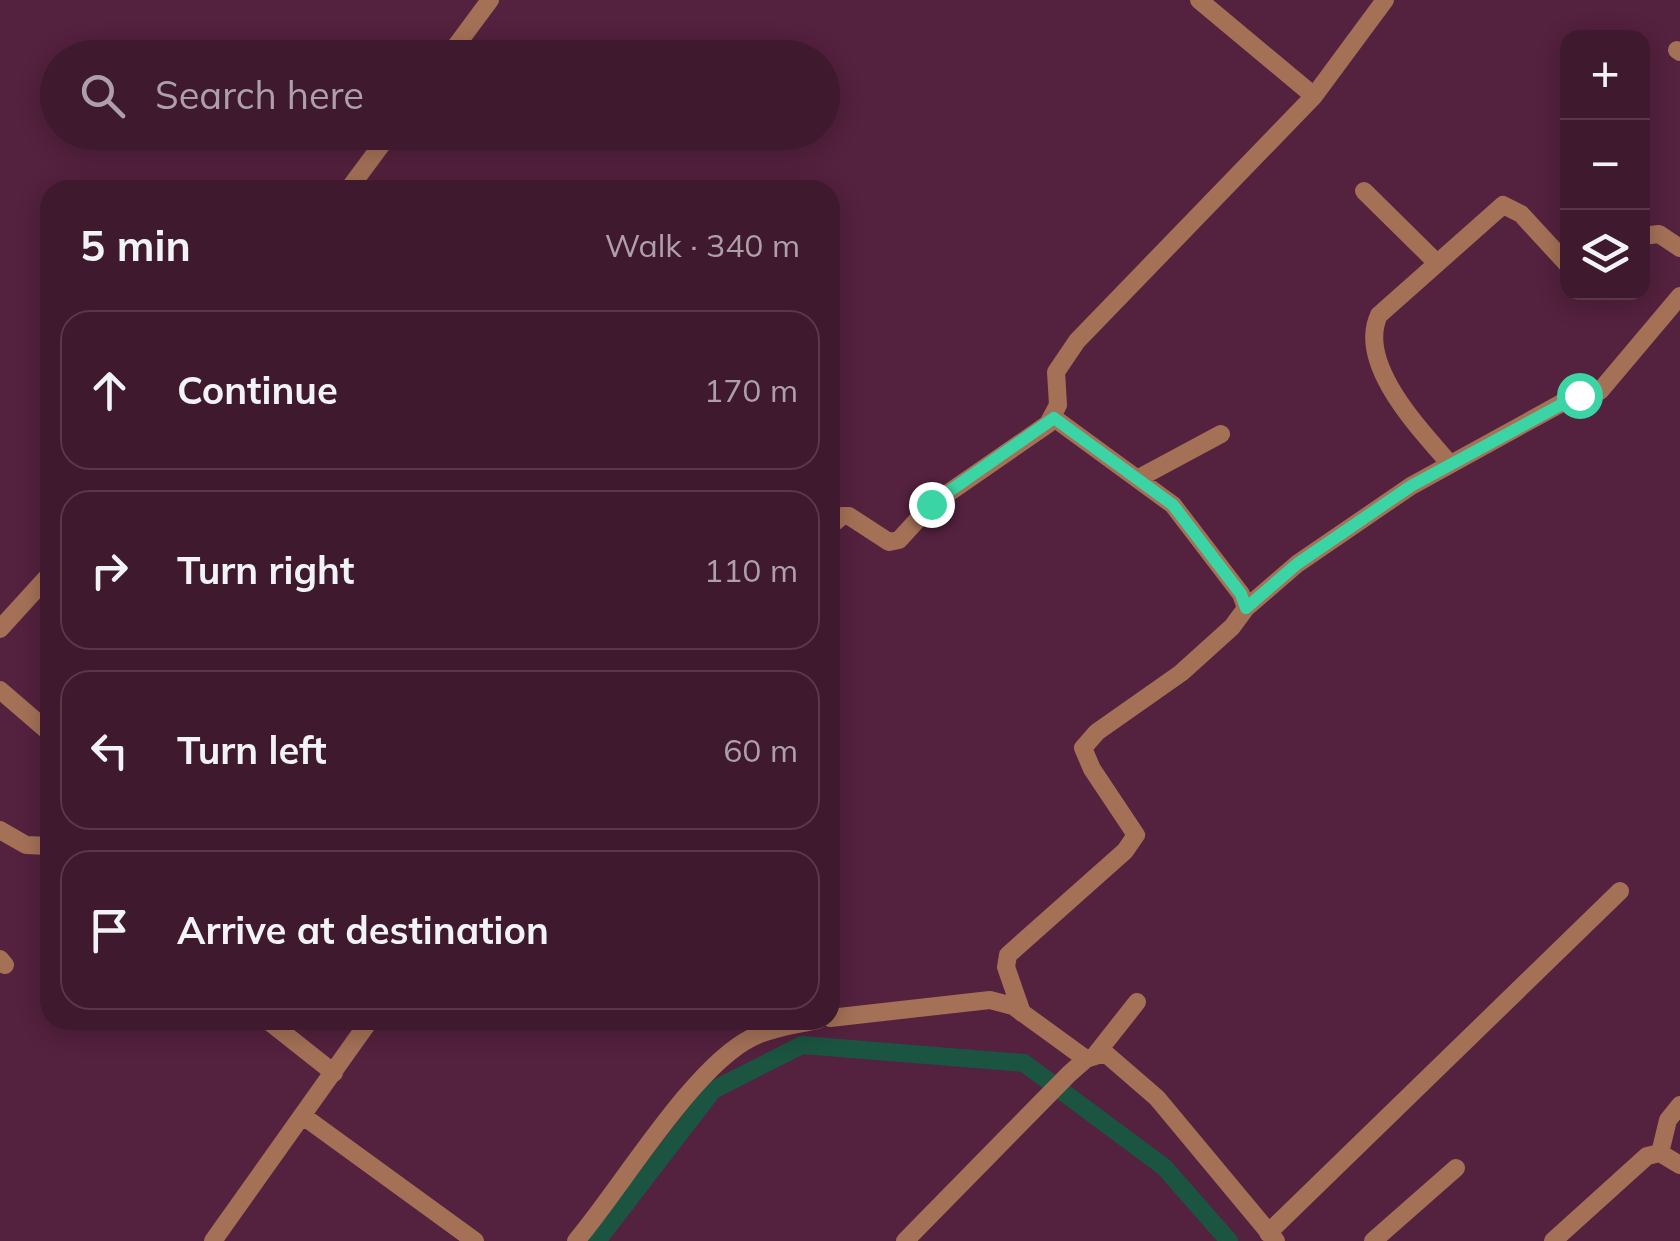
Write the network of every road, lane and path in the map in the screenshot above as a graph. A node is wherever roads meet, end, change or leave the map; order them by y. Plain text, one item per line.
1 (490, 0) edge
2 (1199, 0) edge
3 (1385, 0) edge
4 (460, 40) edge
5 (1314, 96) junction
6 (378, 150) edge
7 (355, 180) edge
8 (1364, 191) dead end
9 (1650, 235) edge
10 (1680, 248) edge
11 (1560, 256) edge
12 (1438, 263) junction
13 (1680, 296) edge
14 (1054, 418) junction
15 (1221, 434) dead end
16 (1450, 464) junction
17 (1138, 478) junction
18 (840, 518) edge
19 (40, 585) edge
20 (1246, 608) junction
21 (0, 629) edge
22 (0, 690) edge
23 (40, 725) edge
24 (0, 830) edge
25 (40, 846) edge
26 (1620, 891) dead end
27 (1136, 1002) dead end
28 (1022, 1013) junction
29 (840, 1017) edge
30 (279, 1030) edge
31 (363, 1030) edge
32 (777, 1030) edge
33 (1091, 1056) junction
34 (334, 1073) junction
35 (1680, 1105) edge
36 (303, 1116) junction
37 (1660, 1153) junction
38 (1680, 1165) edge
39 (1456, 1168) dead end
40 (1272, 1237) edge
41 (213, 1241) edge
42 (475, 1241) edge
43 (576, 1241) edge
44 (905, 1241) edge
45 (1373, 1241) edge
46 (1553, 1241) edge

1 - 4 street
2 - 5 street
3 - 5 street
5 - 14 street
6 - 7 street
8 - 12 street
9 - 10 street
11 - 12 street
12 - 16 street
13 - 16 street
14 - 17 street
14 - 18 street
15 - 17 street
16 - 20 street
17 - 20 street
19 - 21 street
20 - 28 street
22 - 23 street
24 - 25 street
26 - 40 street
27 - 33 street
28 - 29 street
28 - 33 street
30 - 34 street
31 - 34 street
32 - 43 street
33 - 40 street
33 - 44 street
34 - 36 street
35 - 37 street
36 - 41 street
36 - 42 street
37 - 38 street
37 - 46 street
39 - 45 street

